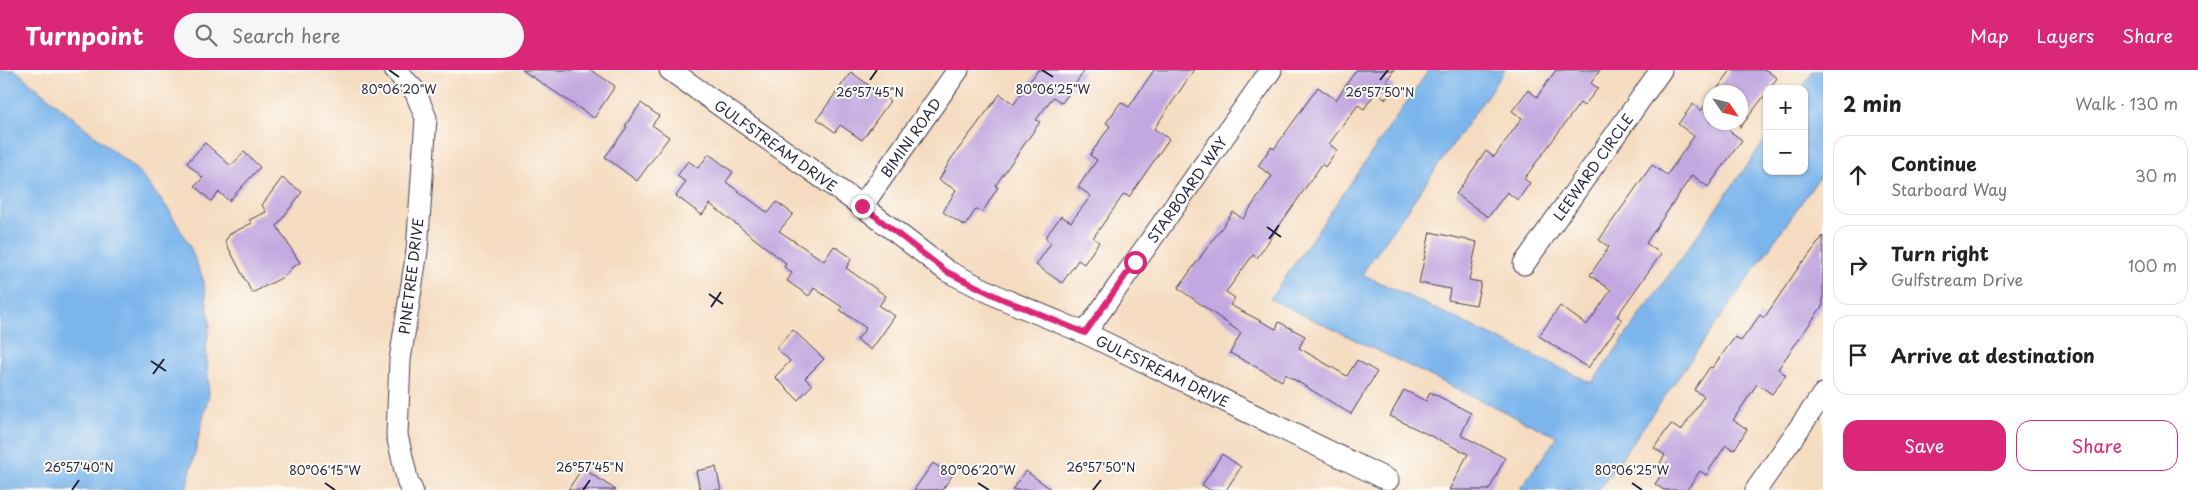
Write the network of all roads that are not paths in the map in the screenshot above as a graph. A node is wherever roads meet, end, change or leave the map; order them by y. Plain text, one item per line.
1 (395, 70) edge
2 (670, 70) edge
3 (958, 70) edge
4 (1271, 70) edge
5 (1661, 70) edge
6 (862, 206) junction
7 (1524, 264) dead end
8 (1085, 333) junction
9 (1823, 394) edge
10 (1388, 480) dead end
11 (412, 490) edge
12 (1756, 490) edge

1 - 11 street, PINETREE DRIVE
2 - 6 street, GULFSTREAM DRIVE
3 - 6 street, BIMINI ROAD
4 - 8 street, STARBOARD WAY
5 - 7 street, LEEWARD CIRCLE
6 - 8 street, GULFSTREAM DRIVE
8 - 10 street, GULFSTREAM DRIVE
9 - 12 street

